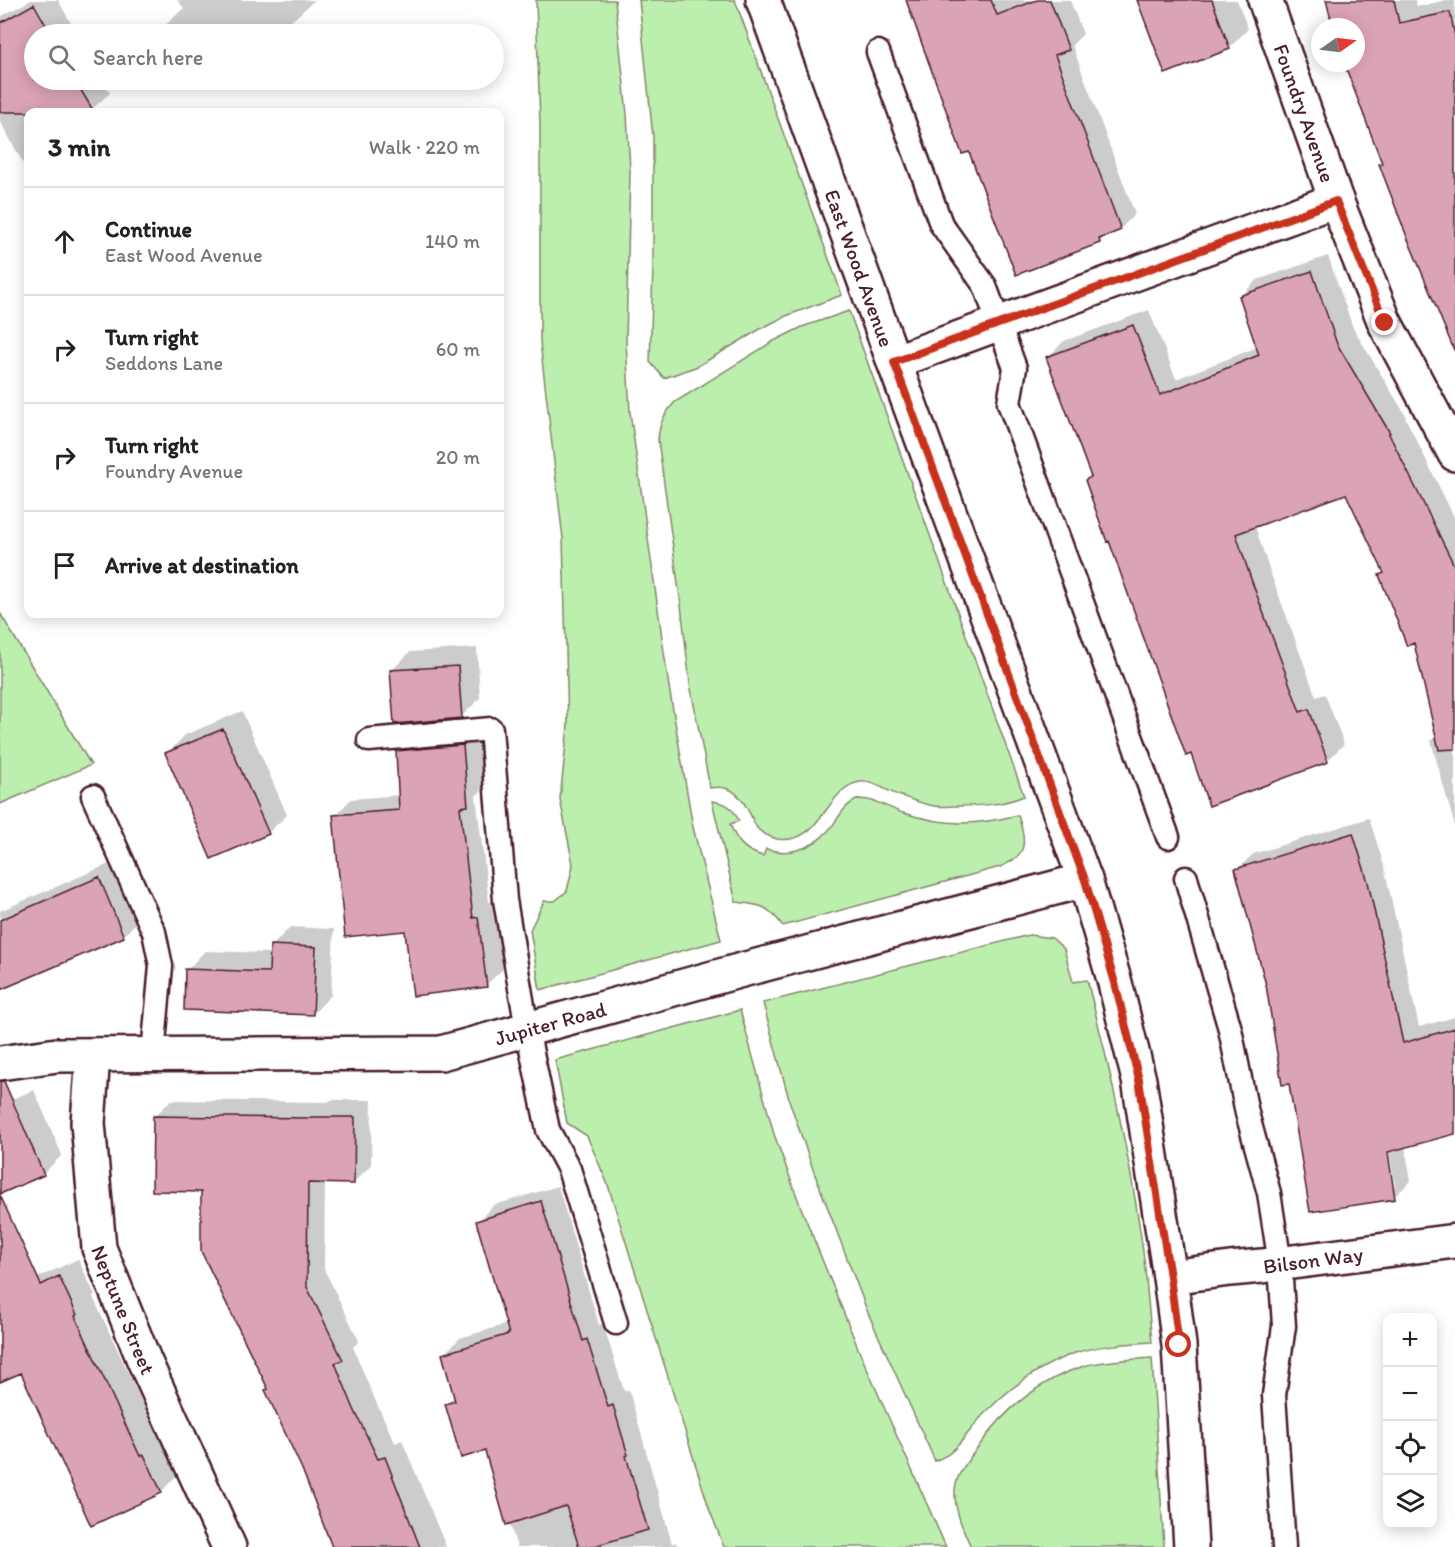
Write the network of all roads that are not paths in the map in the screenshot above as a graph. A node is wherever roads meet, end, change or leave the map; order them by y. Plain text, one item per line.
1 (763, 0) edge
2 (1265, 0) edge
3 (878, 52) dead end
4 (1336, 201) junction
5 (998, 323) junction
6 (894, 362) junction
7 (1455, 454) edge
8 (369, 740) dead end
9 (93, 796) dead end
10 (1168, 837) dead end
11 (1186, 878) dead end
12 (1085, 880) junction
13 (527, 1029) junction
14 (153, 1054) junction
15 (93, 1055) junction
16 (0, 1063) edge
17 (1455, 1241) edge
18 (1280, 1264) junction
19 (1170, 1277) junction
20 (616, 1323) dead end
21 (229, 1547) edge
22 (1191, 1547) edge
23 (1284, 1547) edge

1 - 6 street, East Wood Avenue
2 - 4 street, Foundry Avenue
3 - 5 lane
4 - 5 street
4 - 7 street, Foundry Avenue
5 - 6 street
5 - 10 lane
6 - 12 street, East Wood Avenue
8 - 13 lane
9 - 14 lane
11 - 18 lane
12 - 13 street, Jupiter Road
12 - 19 street, East Wood Avenue
13 - 14 street, Jupiter Road
13 - 20 lane
14 - 15 street, Jupiter Road
15 - 16 street, Jupiter Road
15 - 21 street, Neptune Street
17 - 18 street, Bilson Way
18 - 19 street, Bilson Way
18 - 23 lane
19 - 22 street, East Wood Avenue

